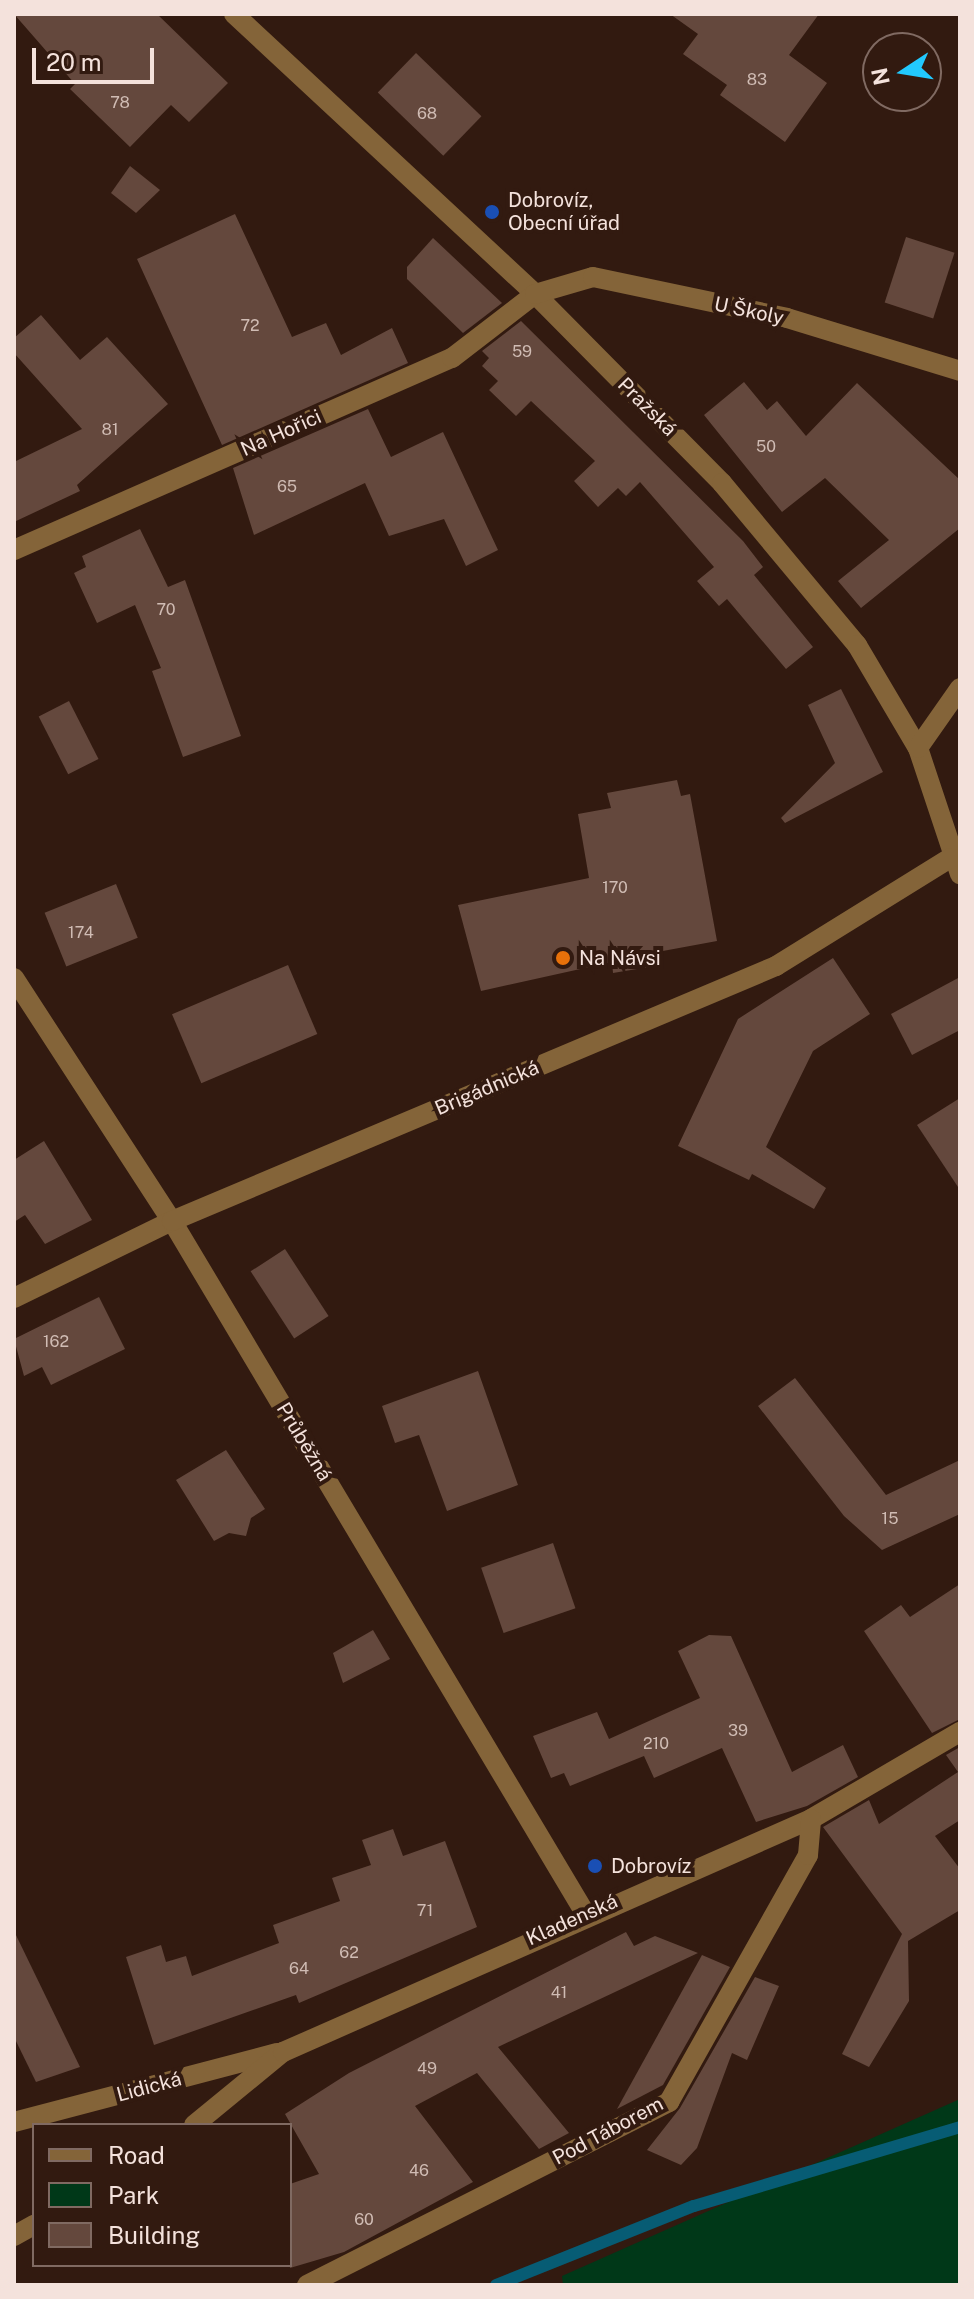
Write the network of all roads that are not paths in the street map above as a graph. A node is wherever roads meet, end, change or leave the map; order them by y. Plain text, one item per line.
1 (234, 14) edge
2 (535, 294) junction
3 (960, 371) edge
4 (14, 550) edge
5 (960, 688) edge
6 (918, 748) junction
7 (955, 866) edge
8 (14, 978) edge
9 (172, 1221) junction
10 (14, 1298) edge
11 (960, 1732) edge
12 (811, 1819) junction
13 (585, 1913) junction
14 (283, 2052) junction
15 (14, 2122) edge
16 (196, 2123) edge
17 (32, 2226) edge
18 (14, 2236) edge
19 (307, 2285) edge

1 - 2 street, Pražská
2 - 3 street, U Školy
2 - 4 street, Na Hořici
2 - 6 street, Pražská
5 - 6 street
6 - 7 street, Pražská
7 - 9 street, Brigádnická
8 - 9 street, Průběžná
9 - 10 street, Brigádnická
9 - 13 street, Průběžná
11 - 12 street, Kladenská
12 - 13 street, Kladenská
12 - 19 street, Pod Táborem
13 - 14 street, Kladenská
14 - 15 street, Lidická
14 - 16 street, Kladenská
17 - 18 street

